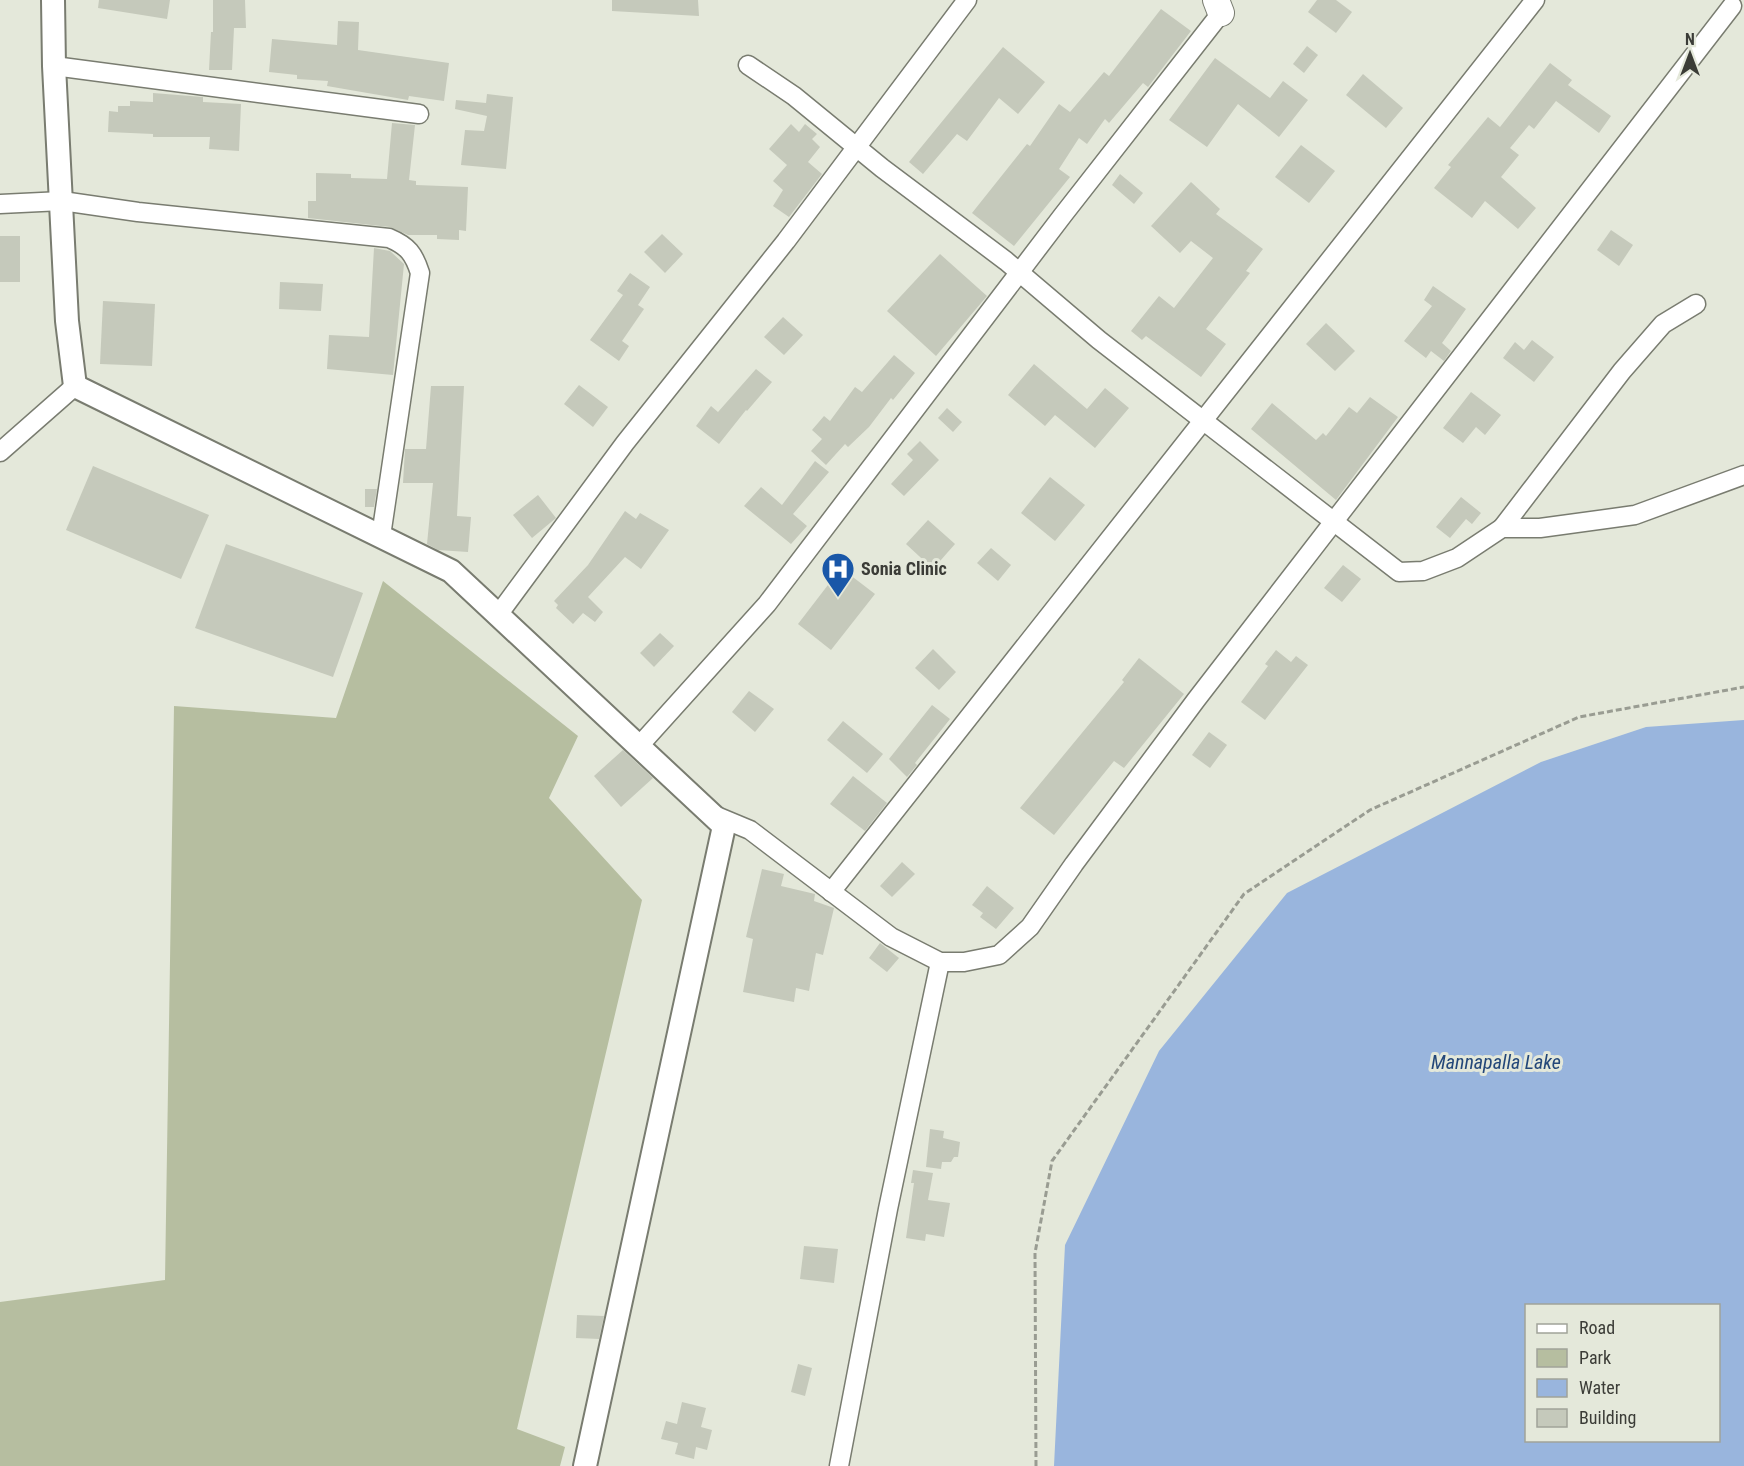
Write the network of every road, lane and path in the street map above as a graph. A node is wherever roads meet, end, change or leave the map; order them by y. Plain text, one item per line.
1 (53, 0) edge
2 (967, 0) edge
3 (1535, 0) edge
4 (1219, 4) edge
5 (1734, 7) edge
6 (748, 65) dead end
7 (54, 66) junction
8 (418, 114) dead end
9 (856, 147) junction
10 (62, 201) junction
11 (0, 204) edge
12 (1019, 273) junction
13 (1696, 304) dead end
14 (75, 386) junction
15 (1206, 420) junction
16 (0, 452) edge
17 (1744, 476) edge
18 (1335, 522) junction
19 (1502, 528) junction
20 (381, 536) junction
21 (498, 615) junction
22 (1744, 687) edge
23 (639, 746) junction
24 (711, 814) junction
25 (831, 892) junction
26 (940, 962) junction
27 (585, 1466) edge
28 (839, 1466) edge
29 (1036, 1466) edge

1 - 7 street
2 - 9 street
3 - 15 street
4 - 12 street
5 - 18 street
6 - 9 street
7 - 8 street
7 - 10 street
9 - 12 street
9 - 21 street
10 - 11 street
10 - 14 street
10 - 20 street
12 - 15 street
12 - 23 street
13 - 19 street
14 - 16 street
14 - 20 street
15 - 18 street
15 - 25 street
17 - 19 street
18 - 19 street
18 - 26 street
20 - 21 street
21 - 23 street
22 - 29 path
23 - 24 street
24 - 25 street
24 - 27 street
25 - 26 street
26 - 28 street

